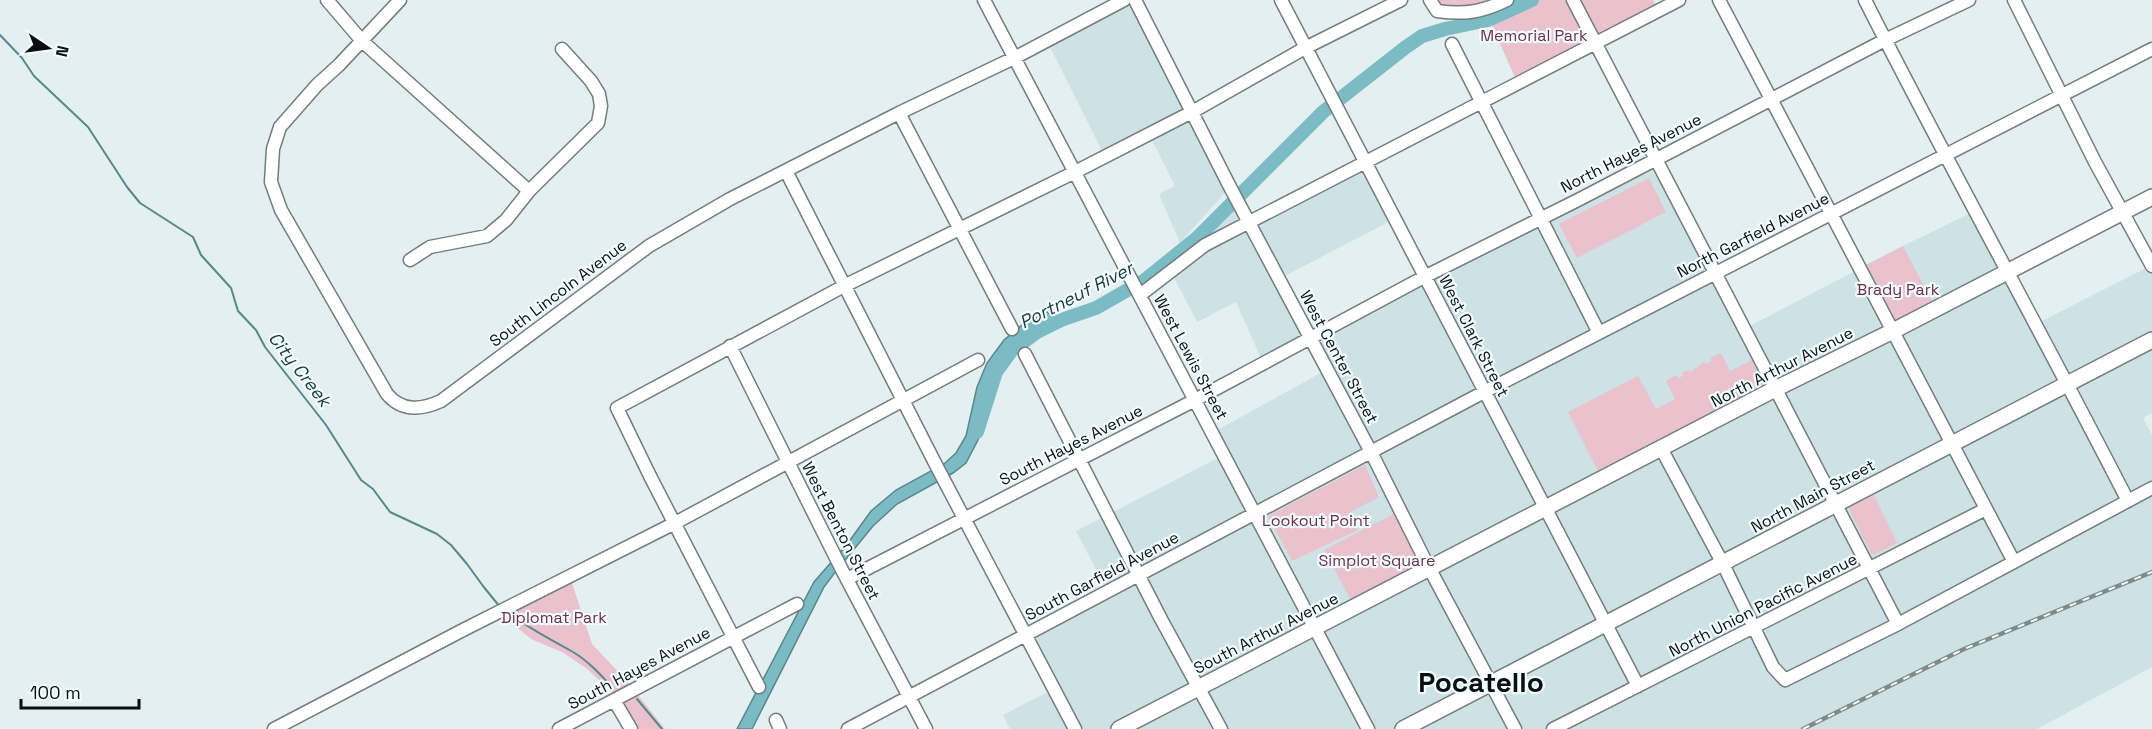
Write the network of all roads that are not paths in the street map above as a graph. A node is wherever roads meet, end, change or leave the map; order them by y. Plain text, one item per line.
1 (327, 0) edge
2 (400, 0) edge
3 (984, 0) edge
4 (1124, 0) edge
5 (1135, 0) edge
6 (1281, 0) edge
7 (1401, 0) edge
8 (1430, 0) edge
9 (1507, 0) edge
10 (1573, 0) edge
11 (1679, 0) edge
12 (1719, 0) edge
13 (1865, 0) edge
14 (1969, 0) edge
15 (2014, 0) edge
16 (1886, 40) junction
17 (362, 41) junction
18 (1595, 43) junction
19 (1452, 44) dead end
20 (1305, 48) junction
21 (562, 49) dead end
22 (2152, 49) edge
23 (1014, 58) junction
24 (2062, 95) junction
25 (1771, 99) junction
26 (1481, 102) junction
27 (1192, 111) junction
28 (898, 113) junction
29 (1946, 155) junction
30 (1656, 160) junction
31 (1365, 163) junction
32 (786, 171) junction
33 (1075, 172) junction
34 (529, 191) junction
35 (2152, 197) edge
36 (2123, 212) junction
37 (1832, 214) junction
38 (1541, 218) junction
39 (1249, 222) junction
40 (958, 228) junction
41 (410, 260) dead end
42 (2152, 266) edge
43 (1715, 273) junction
44 (2008, 273) junction
45 (1424, 277) junction
46 (844, 286) junction
47 (1140, 295) junction
48 (1012, 329) dead end
49 (1893, 331) junction
50 (1599, 333) junction
51 (1309, 338) junction
52 (2152, 340) edge
53 (730, 346) junction
54 (1025, 354) dead end
55 (978, 360) dead end
56 (2068, 384) junction
57 (1775, 389) junction
58 (1484, 392) junction
59 (903, 400) junction
60 (1195, 400) junction
61 (1952, 443) junction
62 (1662, 450) junction
63 (1371, 452) junction
64 (1080, 459) junction
65 (788, 463) junction
66 (2152, 488) edge
67 (2128, 501) junction
68 (1836, 505) junction
69 (1986, 508) junction
70 (1545, 509) junction
71 (1255, 513) junction
72 (964, 519) junction
73 (675, 523) junction
74 (2014, 562) junction
75 (1723, 564) junction
76 (1429, 569) junction
77 (1869, 569) junction
78 (845, 575) junction
79 (1138, 575) junction
80 (798, 604) dead end
81 (1605, 623) junction
82 (1898, 624) junction
83 (1315, 628) junction
84 (1754, 628) junction
85 (1025, 635) junction
86 (733, 637) junction
87 (1492, 684) junction
88 (1638, 686) junction
89 (759, 687) dead end
90 (1199, 687) junction
91 (909, 697) junction
92 (614, 700) junction
93 (1515, 728) edge
94 (274, 729) edge
95 (559, 729) edge
96 (631, 729) edge
97 (848, 729) edge
98 (926, 729) edge
99 (1075, 729) edge
100 (1119, 729) edge
101 (1221, 729) edge
102 (1368, 729) edge
103 (1403, 729) edge
104 (1553, 729) edge

1 - 17 street
2 - 17 street, South Lincoln Avenue
3 - 23 street, West Lewis Street
4 - 23 street, South Lincoln Avenue
5 - 27 street, West Center Street
6 - 20 street, West Clark Street
7 - 20 street
8 - 9 street
10 - 18 street
11 - 18 street
12 - 25 street
13 - 16 street
14 - 16 street, North Hayes Avenue
15 - 24 street
16 - 25 street, North Hayes Avenue
16 - 29 street
17 - 32 street, South Lincoln Avenue
17 - 34 street
18 - 26 street
18 - 30 street
19 - 26 street
20 - 27 street
20 - 31 street, West Clark Street
21 - 34 street
22 - 24 street, North Garfield Avenue
23 - 28 street, South Lincoln Avenue
23 - 33 street, West Lewis Street
24 - 29 street, North Garfield Avenue
24 - 36 street
25 - 30 street, North Hayes Avenue
25 - 37 street
26 - 31 street
26 - 38 street
27 - 33 street
27 - 39 street, West Center Street
28 - 32 street, South Lincoln Avenue
28 - 40 street
29 - 37 street, North Garfield Avenue
29 - 44 street
30 - 38 street, North Hayes Avenue
30 - 43 street
31 - 39 street
31 - 45 street, West Clark Street
32 - 46 street
33 - 40 street
33 - 47 street, West Lewis Street
34 - 41 street
35 - 36 main road, North Arthur Avenue
36 - 42 street
36 - 44 main road, North Arthur Avenue
37 - 43 street, North Garfield Avenue
37 - 49 street
38 - 45 street, North Hayes Avenue
38 - 50 street
39 - 47 street
39 - 51 street, West Center Street
40 - 46 street
40 - 48 street
43 - 50 street, North Garfield Avenue
43 - 57 street
44 - 49 main road, North Arthur Avenue
44 - 56 street
45 - 51 street, North Hayes Avenue
45 - 58 street, West Clark Street
46 - 53 street
46 - 59 street
47 - 60 street, West Lewis Street
49 - 57 main road, North Arthur Avenue
49 - 61 street
50 - 58 street, North Garfield Avenue
51 - 60 street, South Hayes Avenue
51 - 63 street, West Center Street
52 - 56 main road, North Main Street
53 - 65 street, West Benton Street
53 - 73 street
54 - 64 street
55 - 59 street
56 - 61 main road, North Main Street
56 - 67 street
57 - 62 main road, North Arthur Avenue
57 - 68 street
58 - 63 street, North Garfield Avenue
58 - 70 street, West Clark Street
59 - 65 street
59 - 72 street
60 - 64 street, South Hayes Avenue
60 - 71 street, West Lewis Street
61 - 68 main road, North Main Street
61 - 69 street
62 - 70 main road, North Arthur Avenue
62 - 75 street
63 - 71 street, South Garfield Avenue
63 - 76 street, West Center Street
64 - 72 street, South Hayes Avenue
64 - 79 street
65 - 73 street
65 - 78 street, West Benton Street
66 - 67 street
67 - 74 street
68 - 75 main road, North Main Street
68 - 77 street
69 - 74 street
69 - 77 street, North Union Pacific Avenue
70 - 76 main road, North Arthur Avenue
70 - 81 street, West Clark Street
71 - 79 street, South Garfield Avenue
71 - 83 street, West Lewis Street
72 - 78 street, South Hayes Avenue
72 - 85 street
73 - 86 street
73 - 94 street
74 - 82 street
75 - 81 main road, North Main Street
75 - 84 street
76 - 83 main road, South Arthur Avenue
76 - 87 street, West Center Street
77 - 82 street
77 - 84 street, North Union Pacific Avenue
78 - 91 street, West Benton Street
79 - 85 street, South Garfield Avenue
79 - 90 street
80 - 86 street, South Hayes Avenue
81 - 87 main road, North Main Street
81 - 88 street, West Clark Street
82 - 84 street
83 - 90 main road, South Arthur Avenue
83 - 102 street, West Lewis Street
84 - 88 street, North Union Pacific Avenue
85 - 91 street, South Garfield Avenue
85 - 99 street
86 - 89 street
86 - 92 street, South Hayes Avenue
87 - 93 street, West Center Street
87 - 103 main road, North Main Street
88 - 104 street, North Union Pacific Avenue
90 - 100 main road, South Arthur Avenue
90 - 101 street
91 - 97 street, South Garfield Avenue
91 - 98 street, West Benton Street
92 - 95 street, South Hayes Avenue
92 - 96 street

